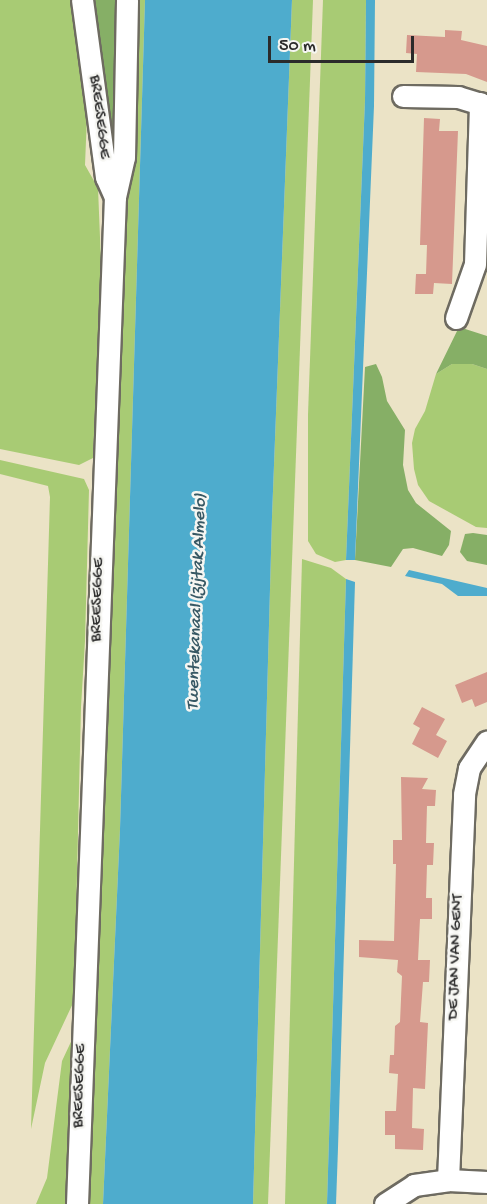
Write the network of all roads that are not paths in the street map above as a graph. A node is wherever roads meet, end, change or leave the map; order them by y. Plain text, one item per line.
1 (82, 0) edge
2 (128, 0) edge
3 (403, 96) dead end
4 (483, 105) edge
5 (115, 197) junction
6 (481, 251) edge
7 (456, 318) dead end
8 (487, 741) edge
9 (448, 1180) junction
10 (487, 1182) edge
11 (77, 1204) edge
12 (385, 1204) edge

1 - 5 street, BREESEGGE
2 - 5 street
3 - 4 street
4 - 6 street
5 - 11 street, BREESEGGE
6 - 7 street
8 - 9 street, DE JAN VAN GENT
9 - 10 street
9 - 12 street

